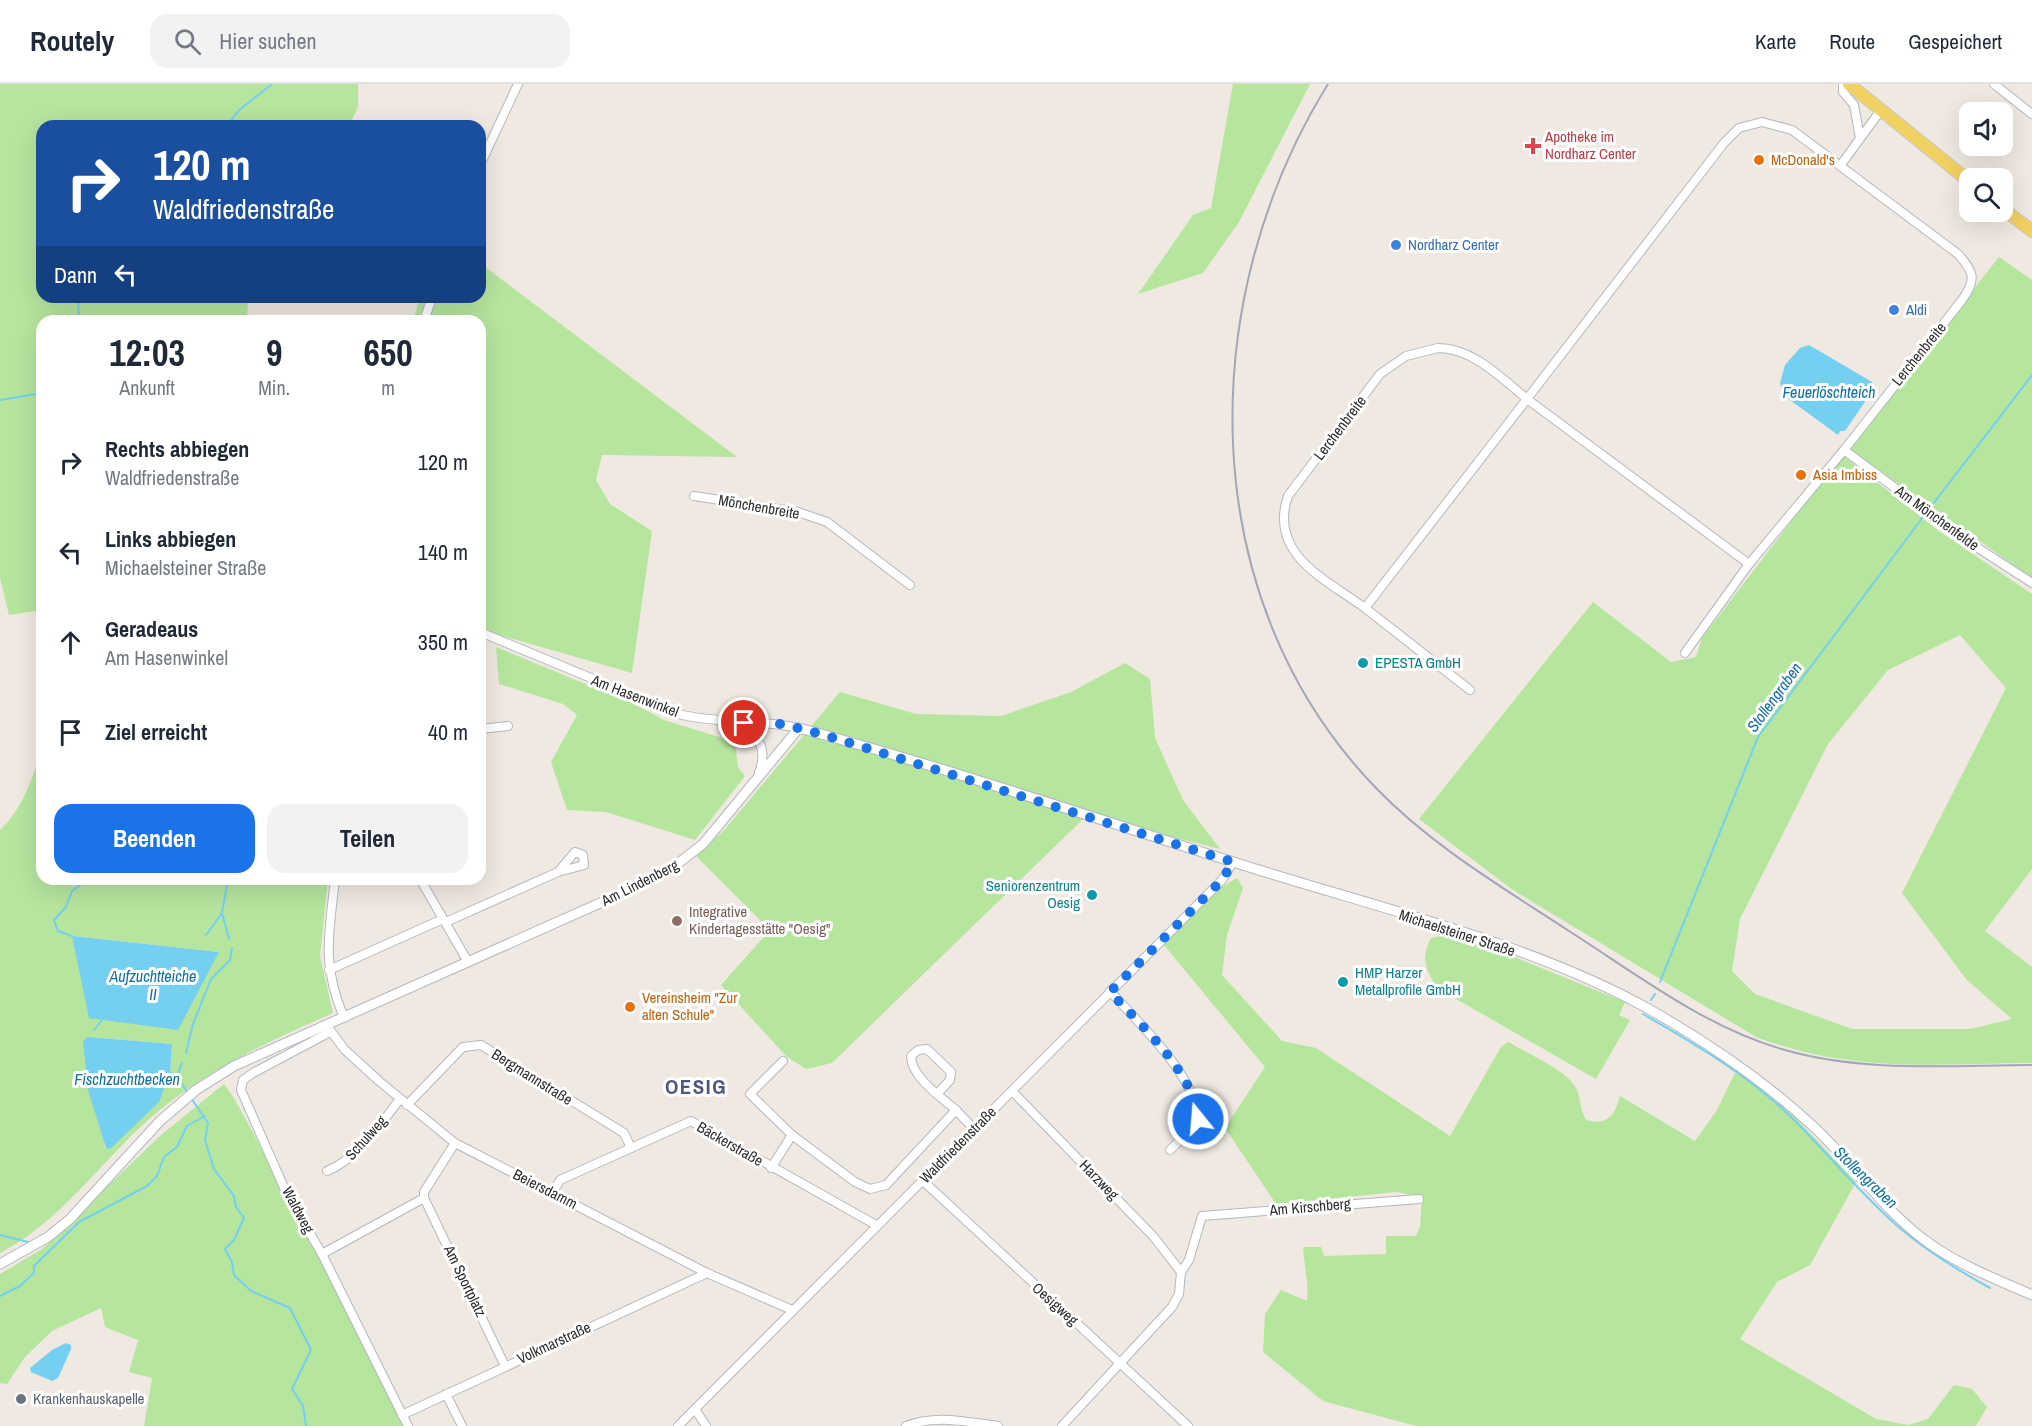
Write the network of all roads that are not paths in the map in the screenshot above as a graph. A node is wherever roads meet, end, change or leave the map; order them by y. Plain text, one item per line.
1 (518, 84) edge
2 (1843, 84) edge
3 (1849, 84) edge
4 (1994, 84) edge
5 (1881, 110) junction
6 (2031, 110) edge
7 (1860, 138) junction
8 (486, 152) edge
9 (1840, 166) junction
10 (1959, 173) edge
11 (2013, 216) edge
12 (2032, 231) edge
13 (1527, 399) junction
14 (1844, 450) junction
15 (694, 496) dead end
16 (1749, 564) junction
17 (2032, 583) edge
18 (910, 585) dead end
19 (1365, 608) junction
20 (486, 635) edge
21 (1685, 653) dead end
22 (1470, 690) dead end
23 (732, 723) junction
24 (508, 726) dead end
25 (486, 728) edge
26 (799, 728) junction
27 (759, 773) junction
28 (1233, 862) junction
29 (558, 872) dead end
30 (334, 885) edge
31 (424, 885) edge
32 (445, 920) junction
33 (468, 962) junction
34 (329, 970) junction
35 (1110, 992) junction
36 (341, 1019) junction
37 (328, 1029) junction
38 (783, 1060) dead end
39 (1012, 1091) junction
40 (938, 1093) junction
41 (400, 1099) junction
42 (407, 1105) junction
43 (956, 1110) junction
44 (974, 1129) junction
45 (792, 1136) junction
46 (455, 1143) junction
47 (630, 1148) junction
48 (1170, 1150) dead end
49 (771, 1168) junction
50 (327, 1172) dead end
51 (922, 1180) junction
52 (553, 1192) junction
53 (424, 1198) junction
54 (1419, 1199) dead end
55 (876, 1225) junction
56 (322, 1254) junction
57 (0, 1264) edge
58 (1181, 1272) junction
59 (706, 1273) junction
60 (2032, 1295) edge
61 (792, 1310) junction
62 (1119, 1363) junction
63 (505, 1366) junction
64 (446, 1394) junction
65 (695, 1409) junction
66 (402, 1415) junction
67 (408, 1426) edge
68 (462, 1426) edge
69 (678, 1426) edge
70 (706, 1426) edge
71 (906, 1426) edge
72 (998, 1426) edge
73 (1062, 1426) edge
74 (1188, 1426) edge

1 - 8 street
2 - 7 street
3 - 5 main road
4 - 6 street
5 - 7 street
5 - 10 main road
7 - 9 street
9 - 13 street, Lerchenbreite
9 - 14 street, Lerchenbreite
11 - 12 main road
13 - 16 street, Lerchenbreite
13 - 19 street, Lerchenbreite
13 - 19 street, Lerchenbreite
14 - 16 street, Lerchenbreite
14 - 17 street, Am Mönchenfelde
15 - 18 street, Mönchenbreite
16 - 21 street, Lerchenbreite
19 - 22 street, Lerchenbreite
20 - 23 street, Am Hasenwinkel
23 - 26 street, Am Hasenwinkel
23 - 27 street
24 - 25 street
26 - 27 street, Am Lindenberg
26 - 28 street, Michaelsteiner Straße
27 - 33 street, Am Lindenberg
28 - 35 street, Waldfriedenstraße
28 - 60 street, Michaelsteiner Straße
29 - 32 street
30 - 34 street
31 - 32 street
32 - 33 street
32 - 34 street
33 - 36 street, Am Lindenberg
34 - 36 street
35 - 39 street, Waldfriedenstraße
35 - 48 street
36 - 37 street, Am Lindenberg
37 - 41 street, Beiersdamm
37 - 56 street, Waldweg
37 - 57 street, Am Lindenberg
38 - 45 street
39 - 44 street, Waldfriedenstraße
39 - 58 street, Harzweg
40 - 40 street
40 - 43 street
41 - 42 street, Beiersdamm
41 - 50 street, Schulweg
42 - 46 street, Beiersdamm
42 - 47 street, Bergmannstraße
43 - 44 street
43 - 45 street
44 - 51 street, Waldfriedenstraße
45 - 49 street
46 - 52 street, Beiersdamm
46 - 53 street
47 - 49 street, Bäckerstraße
47 - 52 street, Bäckerstraße
49 - 55 street, Bäckerstraße
51 - 55 street, Waldfriedenstraße
51 - 62 street, Oesigweg
52 - 59 street, Beiersdamm
53 - 56 street
53 - 63 street, Am Sportplatz
54 - 58 street, Am Kirschberg
55 - 61 street, Waldfriedenstraße
56 - 66 street, Waldweg
58 - 62 street
59 - 61 street, Beiersdamm
59 - 63 street, Volkmarstraße
61 - 65 street, Waldfriedenstraße
62 - 73 street
62 - 74 street, Oesigweg
63 - 64 street, Volkmarstraße
64 - 66 street, Volkmarstraße
64 - 68 street
65 - 69 street, Waldfriedenstraße
65 - 70 street
66 - 67 street, Waldweg
71 - 72 street

